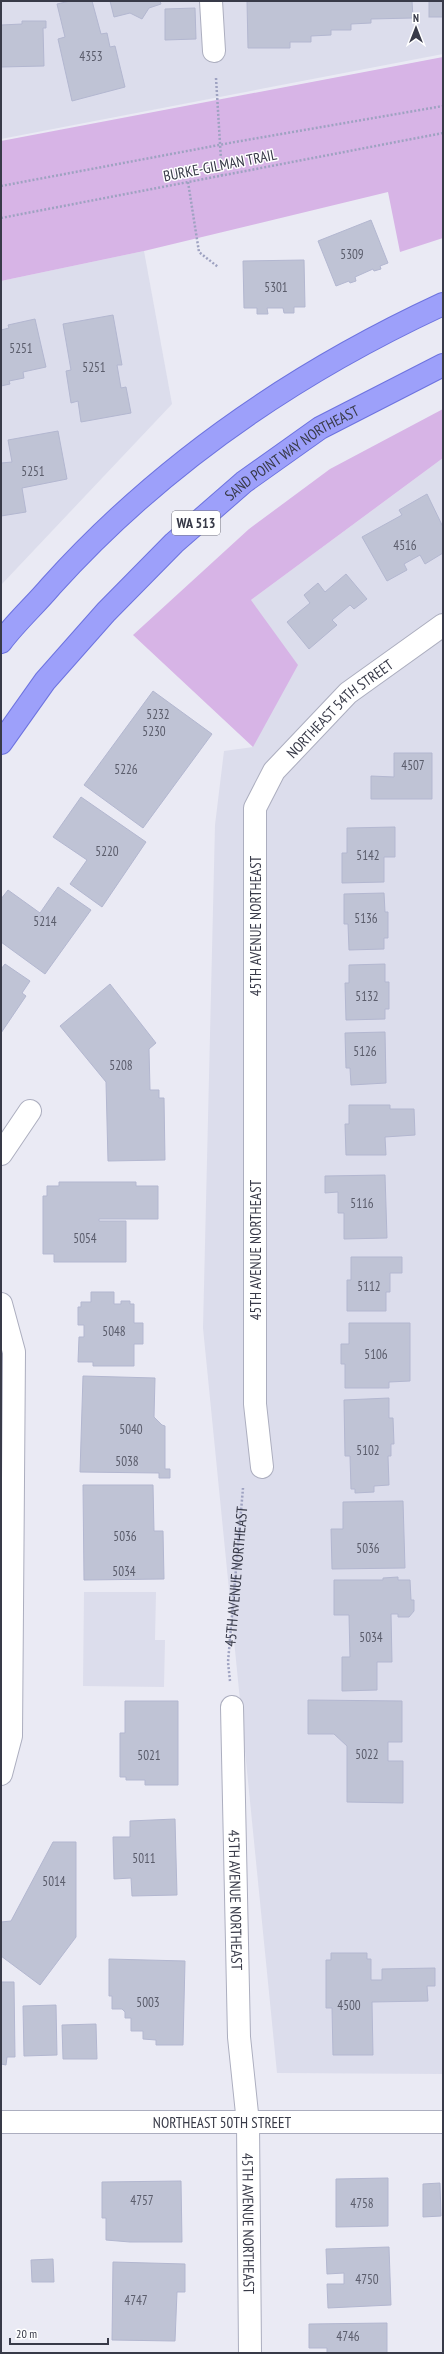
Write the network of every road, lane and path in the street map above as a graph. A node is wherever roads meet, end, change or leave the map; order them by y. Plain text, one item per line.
1 (212, 1) edge
2 (214, 51) joint
3 (443, 106) edge
4 (443, 133) edge
5 (221, 145) junction
6 (222, 176) junction
7 (188, 182) junction
8 (1, 186) edge
9 (1, 218) edge
10 (218, 268) dead end
11 (443, 304) edge
12 (443, 365) edge
13 (443, 625) edge
14 (1, 642) edge
15 (1, 744) edge
16 (255, 808) joint
17 (30, 1111) dead end
18 (1, 1154) edge
19 (1, 1304) edge
20 (262, 1467) joint
21 (232, 1707) joint
22 (1, 1774) edge
23 (1, 2122) edge
24 (443, 2122) edge
25 (248, 2123) junction
26 (250, 2353) edge

1 - 2 street
2 - 5 path
3 - 5 path, BURKE-GILMAN TRAIL
4 - 6 path, BURKE-GILMAN TRAIL
5 - 6 path
5 - 8 path, BURKE-GILMAN TRAIL
6 - 7 path, BURKE-GILMAN TRAIL
7 - 9 path, BURKE-GILMAN TRAIL
7 - 10 path
11 - 14 main road
12 - 15 main road, SAND POINT WAY NORTHEAST / WA 513
13 - 16 street, NORTHEAST 54TH STREET
16 - 20 street, 45TH AVENUE NORTHEAST
17 - 18 street
19 - 22 street
20 - 21 path, 45TH AVENUE NORTHEAST
21 - 25 street, 45TH AVENUE NORTHEAST
23 - 25 street, NORTHEAST 50TH STREET
24 - 25 street, NORTHEAST 50TH STREET
25 - 26 street, 45TH AVENUE NORTHEAST

